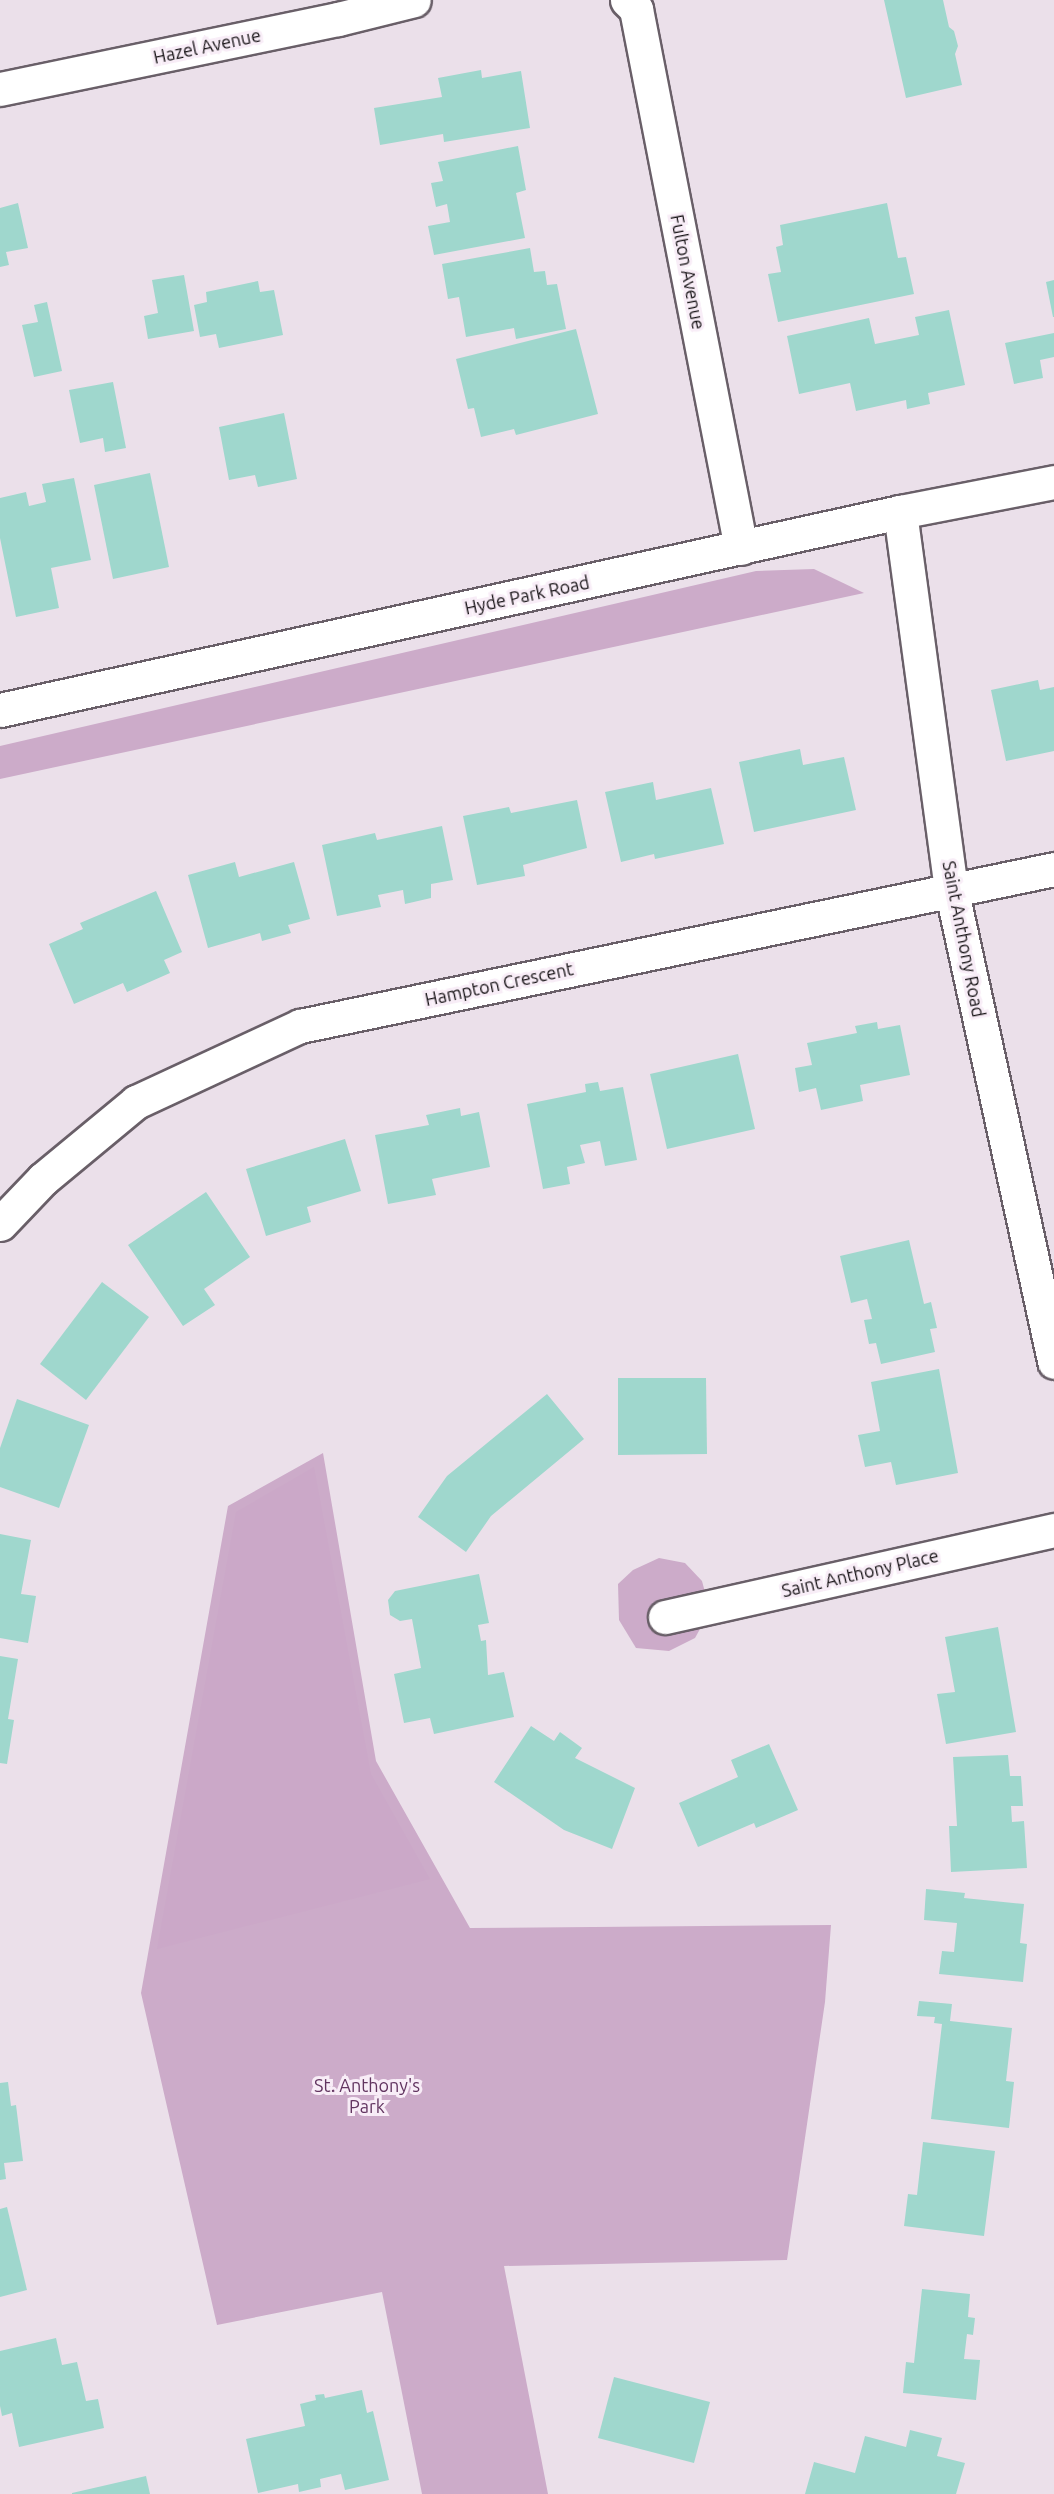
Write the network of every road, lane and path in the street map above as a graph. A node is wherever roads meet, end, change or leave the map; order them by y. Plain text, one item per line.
1 (414, 0) edge
2 (627, 0) edge
3 (0, 88) edge
4 (1054, 482) edge
5 (900, 512) junction
6 (741, 548) junction
7 (0, 710) edge
8 (1054, 869) edge
9 (951, 888) junction
10 (0, 1224) edge
11 (1054, 1362) edge
12 (1054, 1530) edge
13 (665, 1617) dead end

1 - 3 street, Hazel Avenue
2 - 6 street, Fulton Avenue
4 - 5 street, Hyde Park Road
5 - 6 street, Hyde Park Road
5 - 9 street, Saint Anthony Road
6 - 7 street, Hyde Park Road
8 - 9 street, Hampton Crescent
9 - 10 street, Hampton Crescent
9 - 11 street, Saint Anthony Road
12 - 13 street, Saint Anthony Place

